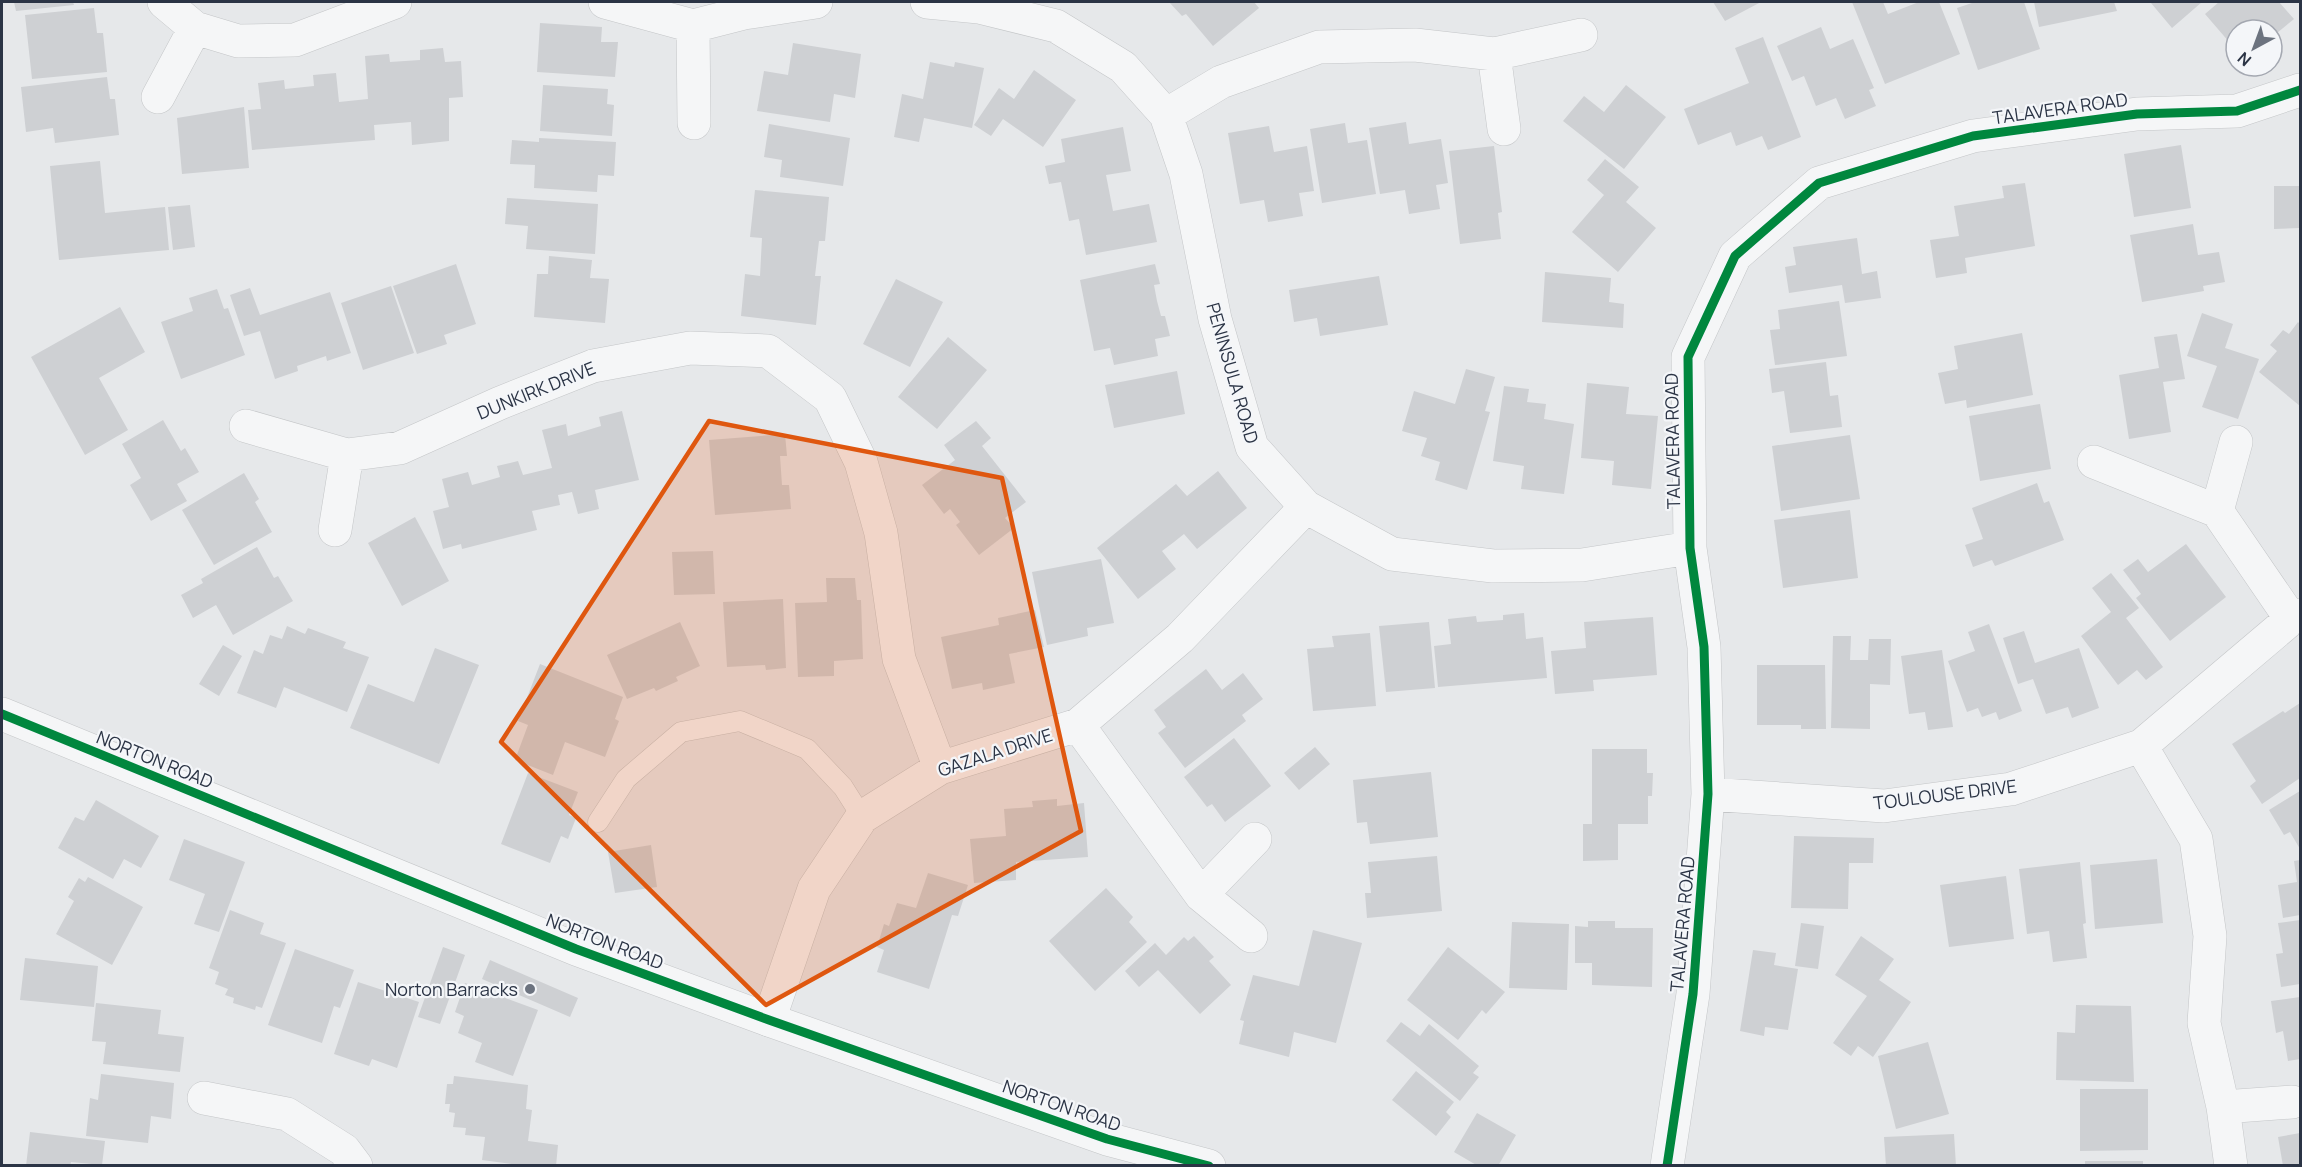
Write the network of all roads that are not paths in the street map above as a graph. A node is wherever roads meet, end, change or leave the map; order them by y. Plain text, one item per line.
1 (164, 2) edge
2 (395, 2) edge
3 (605, 2) edge
4 (816, 2) edge
5 (927, 2) edge
6 (693, 26) junction
7 (195, 28) junction
8 (1581, 35) dead end
9 (1494, 54) junction
10 (2301, 90) edge
11 (158, 97) dead end
12 (1167, 115) junction
13 (694, 123) dead end
14 (1504, 129) dead end
15 (246, 426) dead end
16 (2236, 442) dead end
17 (347, 455) junction
18 (2094, 462) dead end
19 (1306, 507) junction
20 (2217, 511) junction
21 (334, 530) dead end
22 (1690, 548) junction
23 (2296, 617) edge
24 (2, 714) edge
25 (1078, 725) junction
26 (2141, 746) junction
27 (940, 768) junction
28 (1708, 794) junction
29 (862, 817) junction
30 (598, 822) dead end
31 (1255, 838) dead end
32 (1201, 895) junction
33 (1251, 936) dead end
34 (769, 1020) junction
35 (204, 1098) dead end
36 (2292, 1102) dead end
37 (2223, 1107) junction
38 (356, 1166) edge
39 (1209, 1166) edge
40 (1667, 1166) edge
41 (2231, 1166) edge

1 - 7 street
2 - 7 street
3 - 6 street
4 - 6 street
5 - 12 street, PENINSULA ROAD
6 - 13 street
7 - 11 street
8 - 9 street
9 - 12 street
9 - 14 street
10 - 22 street, TALAVERA ROAD
12 - 19 street, PENINSULA ROAD
15 - 17 street, DUNKIRK DRIVE
16 - 20 street
17 - 21 street
17 - 27 street, DUNKIRK DRIVE
18 - 20 street
19 - 22 street, PENINSULA ROAD
19 - 25 street, GAZALA DRIVE
20 - 23 street, TOULOUSE DRIVE
22 - 28 street, TALAVERA ROAD
23 - 26 street, TOULOUSE DRIVE
24 - 34 street, NORTON ROAD
25 - 27 street, GAZALA DRIVE
25 - 32 street
26 - 28 street, TOULOUSE DRIVE
26 - 37 street
27 - 29 street, GAZALA DRIVE
28 - 40 street, TALAVERA ROAD
29 - 30 lane
29 - 34 street, GAZALA DRIVE
31 - 32 street
32 - 33 street
34 - 39 street, NORTON ROAD
35 - 38 street
36 - 37 street
37 - 41 street

